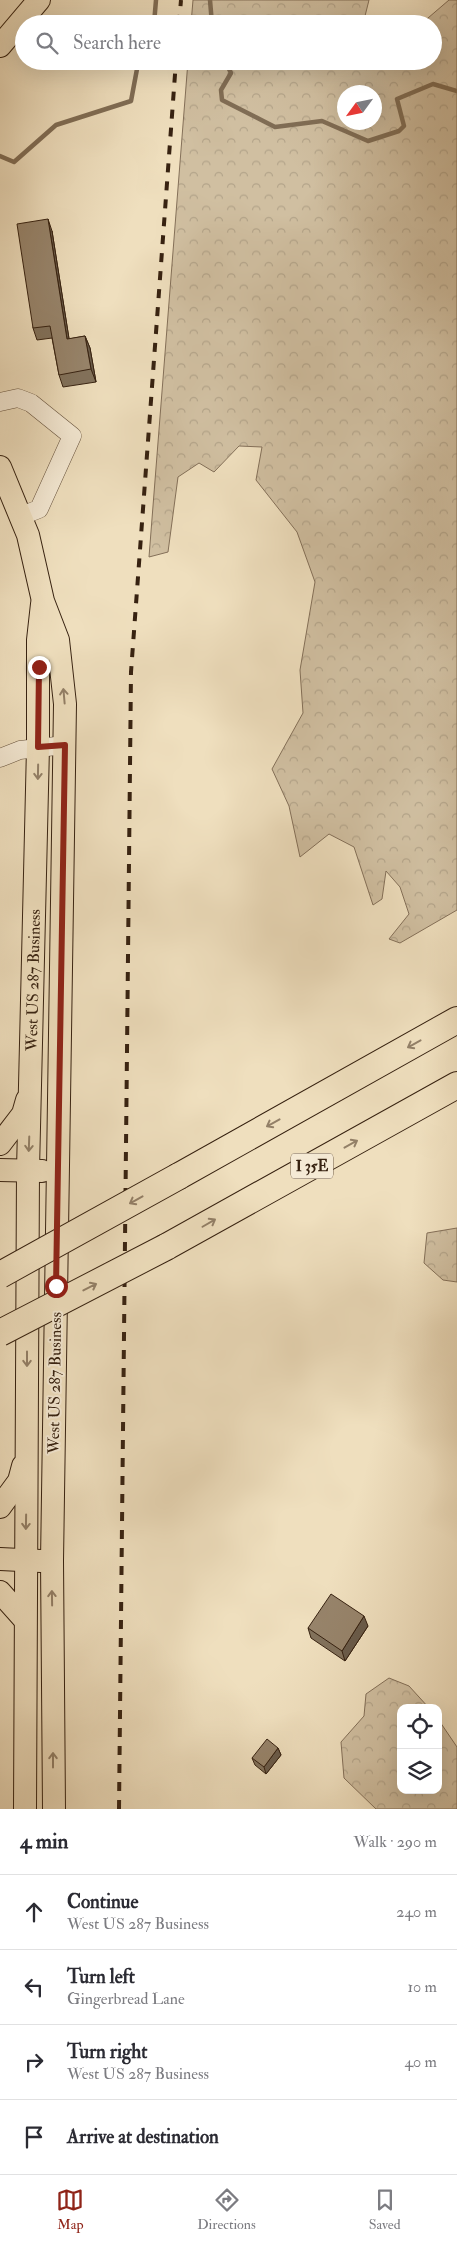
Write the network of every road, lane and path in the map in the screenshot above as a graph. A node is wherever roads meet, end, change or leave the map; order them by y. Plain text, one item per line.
1 (40, 0) edge
2 (27, 15) edge
3 (15, 29) edge
4 (0, 46) edge
5 (0, 402) edge
6 (0, 467) edge
7 (21, 516) junction
8 (43, 601) junction
9 (65, 745) junction
10 (38, 747) junction
11 (0, 758) edge
12 (457, 1020) edge
13 (31, 1085) junction
14 (457, 1085) edge
15 (0, 1144) edge
16 (0, 1170) edge
17 (28, 1170) junction
18 (58, 1172) junction
19 (0, 1178) edge
20 (28, 1200) junction
21 (0, 1275) edge
22 (0, 1333) edge
23 (27, 1448) junction
24 (0, 1507) edge
25 (0, 1559) edge
26 (25, 1561) junction
27 (52, 1561) junction
28 (0, 1592) edge
29 (25, 1620) junction
30 (26, 1809) edge
31 (54, 1809) edge

1 - 2 main road
3 - 4 main road
5 - 7 street
6 - 7 main road, West US 287 Business
7 - 8 main road, West US 287 Business
9 -> 8 main road, West US 287 Business
8 - 10 main road, West US 287 Business
9 - 10 street
9 - 18 main road, West US 287 Business
10 - 11 street
10 -> 13 main road, West US 287 Business
12 -> 21 highway, bridge
13 - 15 main road
13 -> 17 main road, West US 287 Business
22 -> 14 highway, I 35E, bridge
16 - 17 main road
17 - 18 main road
17 - 20 main road, West US 287 Business
18 - 27 main road, West US 287 Business
19 - 20 main road
20 -> 23 main road, West US 287 Business
23 - 24 main road
23 -> 26 main road, West US 287 Business
25 - 26 main road
26 - 27 main road
26 - 29 main road, West US 287 Business
31 -> 27 main road, West US 287 Business
28 - 29 main road
29 - 30 main road, West US 287 Business

